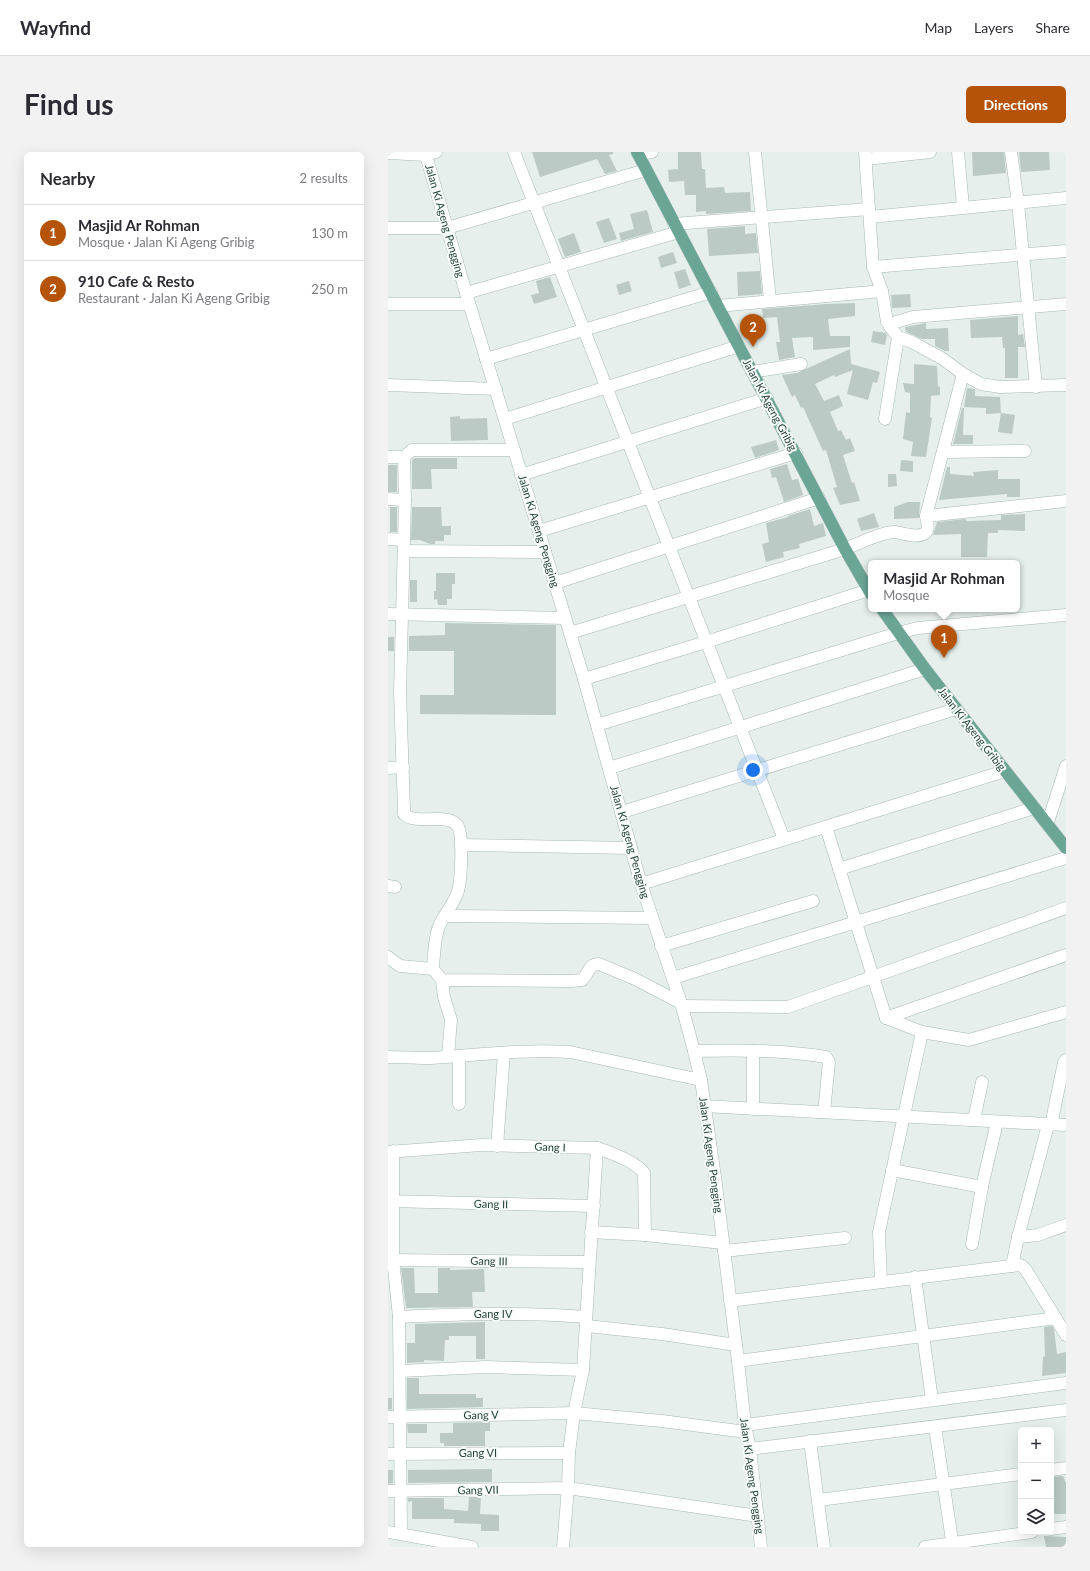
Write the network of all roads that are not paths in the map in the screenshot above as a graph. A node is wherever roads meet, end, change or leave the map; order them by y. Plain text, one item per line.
1 (514, 152) edge
2 (652, 152) edge
3 (755, 152) edge
4 (930, 152) edge
5 (958, 152) edge
6 (1011, 152) edge
7 (388, 153) edge
8 (429, 153) edge
9 (637, 153) edge
10 (866, 156) edge
11 (646, 170) junction
12 (1066, 198) edge
13 (1018, 202) junction
14 (534, 203) junction
15 (963, 207) junction
16 (869, 213) junction
17 (761, 217) junction
18 (388, 228) edge
19 (447, 228) junction
20 (677, 228) junction
21 (1066, 251) edge
22 (1022, 254) junction
23 (559, 267) junction
24 (873, 267) junction
25 (882, 291) junction
26 (711, 292) junction
27 (468, 299) junction
28 (770, 300) junction
29 (388, 304) edge
30 (1066, 304) edge
31 (718, 306) junction
32 (1028, 307) junction
33 (890, 327) junction
34 (583, 329) junction
35 (898, 337) junction
36 (739, 346) junction
37 (486, 359) junction
38 (801, 364) dead end
39 (752, 372) junction
40 (963, 374) junction
41 (388, 385) edge
42 (1066, 385) edge
43 (606, 387) junction
44 (1036, 387) junction
45 (496, 389) junction
46 (767, 398) junction
47 (504, 419) junction
48 (885, 419) dead end
49 (627, 441) junction
50 (514, 450) junction
51 (1025, 451) dead end
52 (943, 452) junction
53 (796, 453) junction
54 (388, 457) edge
55 (404, 457) junction
56 (521, 475) junction
57 (649, 497) junction
58 (819, 498) junction
59 (388, 499) edge
60 (405, 500) junction
61 (1066, 501) edge
62 (926, 516) junction
63 (539, 531) junction
64 (388, 539) edge
65 (404, 545) junction
66 (669, 546) junction
67 (845, 549) junction
68 (545, 552) junction
69 (555, 583) junction
70 (868, 589) edge
71 (868, 593) edge
72 (689, 597) junction
73 (884, 612) edge
74 (388, 614) edge
75 (401, 614) junction
76 (1066, 615) edge
77 (565, 618) junction
78 (570, 633) junction
79 (898, 633) junction
80 (706, 642) junction
81 (925, 669) junction
82 (584, 679) junction
83 (724, 686) junction
84 (394, 692) edge
85 (956, 709) junction
86 (597, 725) junction
87 (740, 726) junction
88 (1066, 766) edge
89 (403, 767) junction
90 (388, 768) edge
91 (609, 768) junction
92 (756, 770) junction
93 (1005, 771) junction
94 (1034, 808) junction
95 (622, 812) junction
96 (1047, 825) junction
97 (826, 827) junction
98 (784, 839) junction
99 (461, 845) junction
100 (631, 848) junction
101 (1066, 848) edge
102 (1066, 858) edge
103 (839, 869) junction
104 (641, 884) junction
105 (813, 901) dead end
106 (1066, 908) edge
107 (446, 916) junction
108 (652, 918) junction
109 (856, 922) junction
110 (661, 946) junction
111 (1066, 955) edge
112 (388, 957) edge
113 (433, 969) junction
114 (873, 977) junction
115 (673, 978) junction
116 (442, 980) junction
117 (681, 1005) junction
118 (1066, 1012) edge
119 (886, 1018) junction
120 (922, 1032) junction
121 (694, 1051) junction
122 (753, 1051) junction
123 (504, 1053) junction
124 (454, 1056) junction
125 (388, 1057) edge
126 (1066, 1060) edge
127 (701, 1080) junction
128 (982, 1082) dead end
129 (459, 1104) dead end
130 (704, 1106) junction
131 (753, 1109) junction
132 (824, 1112) junction
133 (904, 1116) junction
134 (974, 1120) junction
135 (997, 1122) junction
136 (1050, 1125) junction
137 (1066, 1125) edge
138 (496, 1146) junction
139 (597, 1148) junction
140 (390, 1152) edge
141 (892, 1170) junction
142 (982, 1187) junction
143 (390, 1201) edge
144 (594, 1206) junction
145 (1066, 1225) edge
146 (591, 1232) junction
147 (645, 1235) junction
148 (1018, 1237) junction
149 (845, 1238) dead end
150 (972, 1244) dead end
151 (723, 1247) junction
152 (390, 1260) edge
153 (589, 1262) junction
154 (1012, 1266) junction
155 (915, 1277) junction
156 (881, 1282) junction
157 (392, 1295) edge
158 (730, 1301) junction
159 (399, 1317) junction
160 (1056, 1318) junction
161 (586, 1322) junction
162 (923, 1335) junction
163 (1066, 1335) edge
164 (736, 1345) junction
165 (738, 1361) junction
166 (583, 1370) junction
167 (400, 1371) junction
168 (1066, 1383) edge
169 (932, 1400) junction
170 (1066, 1410) edge
171 (574, 1413) junction
172 (394, 1417) edge
173 (935, 1427) junction
174 (746, 1429) junction
175 (810, 1441) junction
176 (750, 1449) junction
177 (569, 1452) junction
178 (400, 1453) junction
179 (388, 1454) edge
180 (1066, 1468) edge
181 (1054, 1470) edge
182 (1018, 1474) edge
183 (944, 1484) junction
184 (568, 1488) junction
185 (394, 1491) edge
186 (819, 1500) junction
187 (758, 1516) junction
188 (1066, 1527) edge
189 (1054, 1529) edge
190 (388, 1532) edge
191 (401, 1534) junction
192 (1018, 1534) edge
193 (420, 1542) edge
194 (953, 1545) edge
195 (472, 1547) edge
196 (563, 1547) edge
197 (761, 1547) edge
198 (824, 1547) edge
199 (925, 1547) edge

1 - 14 street
2 - 9 street
3 - 17 street
4 - 10 street
5 - 15 street
6 - 13 street
7 - 8 street
8 - 19 street, Jalan Ki Ageng Pengging
9 - 11 main road, Jalan Ki Ageng Gribig
10 - 16 street
11 - 14 street
11 - 20 main road, Jalan Ki Ageng Gribig
12 - 13 street
13 - 15 street
13 - 22 street
14 - 19 street
14 - 23 street
15 - 16 street
16 - 17 street
16 - 24 street
17 - 20 street
17 - 28 street
18 - 19 street
19 - 27 street, Jalan Ki Ageng Pengging
20 - 23 street
20 - 26 main road, Jalan Ki Ageng Gribig
21 - 22 street
22 - 24 street
22 - 32 street
23 - 27 street
23 - 34 street
24 - 25 street
25 - 28 street
25 - 33 street
26 - 31 main road, Jalan Ki Ageng Gribig
26 - 34 street
27 - 29 street
27 - 37 street, Jalan Ki Ageng Pengging
28 - 31 street
30 - 32 street
31 - 36 main road, Jalan Ki Ageng Gribig
32 - 33 street
32 - 44 street
33 - 35 street
34 - 37 street
34 - 43 street
35 - 40 street
35 - 48 street
36 - 39 main road, Jalan Ki Ageng Gribig
36 - 43 street
37 - 45 street, Jalan Ki Ageng Pengging
38 - 39 street
39 - 46 main road, Jalan Ki Ageng Gribig
40 - 44 street
40 - 52 street
41 - 45 street
42 - 44 street
43 - 47 street
43 - 49 street
45 - 47 street, Jalan Ki Ageng Pengging
46 - 49 street
46 - 53 main road, Jalan Ki Ageng Gribig
47 - 50 street, Jalan Ki Ageng Pengging
49 - 56 street
49 - 57 street
50 - 55 street
50 - 56 street, Jalan Ki Ageng Pengging
51 - 52 street
52 - 62 street
53 - 57 street
53 - 58 main road, Jalan Ki Ageng Gribig
54 - 55 street
55 - 60 street
56 - 63 street, Jalan Ki Ageng Pengging
57 - 63 street
57 - 66 street
58 - 66 street
58 - 67 main road, Jalan Ki Ageng Gribig
59 - 60 street
60 - 65 street
61 - 62 street
62 - 67 street
63 - 68 street, Jalan Ki Ageng Pengging
64 - 65 street
65 - 68 street
65 - 75 street
66 - 69 street
66 - 72 street
67 - 70 main road, Jalan Ki Ageng Gribig
67 - 72 street
68 - 69 street, Jalan Ki Ageng Pengging
69 - 77 street, Jalan Ki Ageng Pengging
71 - 80 street
72 - 78 street
72 - 80 street
73 - 79 main road, Jalan Ki Ageng Gribig
74 - 75 street
75 - 77 street
75 - 84 street
76 - 79 street
77 - 78 street, Jalan Ki Ageng Pengging
78 - 82 street, Jalan Ki Ageng Pengging
79 - 81 main road, Jalan Ki Ageng Gribig
79 - 83 street
80 - 82 street
80 - 83 street
81 - 85 main road, Jalan Ki Ageng Gribig
81 - 87 street
82 - 86 street, Jalan Ki Ageng Pengging
83 - 86 street
83 - 87 street
84 - 89 street
85 - 92 street
85 - 93 main road, Jalan Ki Ageng Gribig
86 - 91 street, Jalan Ki Ageng Pengging
87 - 91 street
87 - 92 street
88 - 96 street
89 - 90 street
89 - 99 street
91 - 95 street, Jalan Ki Ageng Pengging
92 - 95 street
92 - 98 street
93 - 94 main road, Jalan Ki Ageng Gribig
93 - 97 street
94 - 96 main road, Jalan Ki Ageng Gribig
94 - 103 street
95 - 100 street, Jalan Ki Ageng Pengging
96 - 101 main road, Jalan Ki Ageng Gribig
97 - 98 street
97 - 103 street
98 - 104 street
99 - 100 street
99 - 107 street
100 - 104 street, Jalan Ki Ageng Pengging
102 - 109 street
103 - 109 street
104 - 108 street, Jalan Ki Ageng Pengging
105 - 110 street
106 - 114 street
107 - 108 street
107 - 113 street
108 - 110 street, Jalan Ki Ageng Pengging
109 - 114 street
109 - 115 street
110 - 115 street, Jalan Ki Ageng Pengging
111 - 119 street
112 - 113 street
113 - 116 street
114 - 117 street
114 - 119 street
115 - 117 street, Jalan Ki Ageng Pengging
116 - 117 street
116 - 124 street
117 - 121 street, Jalan Ki Ageng Pengging
118 - 120 street
119 - 120 street
120 - 133 street
121 - 122 street
121 - 127 street, Jalan Ki Ageng Pengging
122 - 131 street
122 - 132 street
123 - 124 street
123 - 127 street
123 - 138 street
124 - 125 street
124 - 129 street
126 - 136 street
127 - 130 street, Jalan Ki Ageng Pengging
128 - 134 street
130 - 131 street
130 - 151 street, Jalan Ki Ageng Pengging
131 - 132 street
132 - 133 street
133 - 134 street
133 - 141 street
134 - 135 street
135 - 136 street
135 - 142 street
136 - 137 street
136 - 148 street
138 - 139 street, Gang I
138 - 140 street, Gang I
139 - 144 street
139 - 147 street, Gang I
140 - 143 street
141 - 142 street
141 - 156 street
142 - 150 street
143 - 144 street, Gang II
143 - 152 street
144 - 146 street
145 - 148 street
146 - 147 street
146 - 153 street
147 - 151 street
148 - 154 street
149 - 151 street
151 - 158 street, Jalan Ki Ageng Pengging
152 - 153 street, Gang III
152 - 157 street
153 - 161 street
154 - 155 street
154 - 160 street
155 - 156 street
155 - 162 street
156 - 158 street
157 - 159 street
158 - 164 street, Jalan Ki Ageng Pengging
159 - 161 street, Gang IV
159 - 167 street
160 - 162 street
160 - 163 street
161 - 164 street, Gang IV
161 - 166 street
162 - 165 street
162 - 169 street
164 - 165 street, Jalan Ki Ageng Pengging
165 - 174 street, Jalan Ki Ageng Pengging
166 - 167 street
166 - 171 street
167 - 172 street
168 - 169 street, Gang V
169 - 174 street, Gang V
170 - 173 street
171 - 172 street, Gang V
171 - 174 street, Gang V
171 - 177 street
172 - 178 street
173 - 175 street
173 - 183 street
174 - 176 street, Jalan Ki Ageng Pengging
175 - 176 street
175 - 186 street
176 - 187 street, Jalan Ki Ageng Pengging
177 - 178 street, Gang VI
177 - 184 street
178 - 179 street, Gang VI
178 - 185 street
180 - 181 street
182 - 183 street
183 - 186 street
183 - 194 street
184 - 185 street, Gang VII
184 - 187 street, Gang VII
184 - 196 street
185 - 191 street
186 - 198 street
187 - 197 street, Jalan Ki Ageng Pengging
188 - 189 street
190 - 191 street
191 - 193 street
192 - 194 street
193 - 195 street
194 - 199 street

